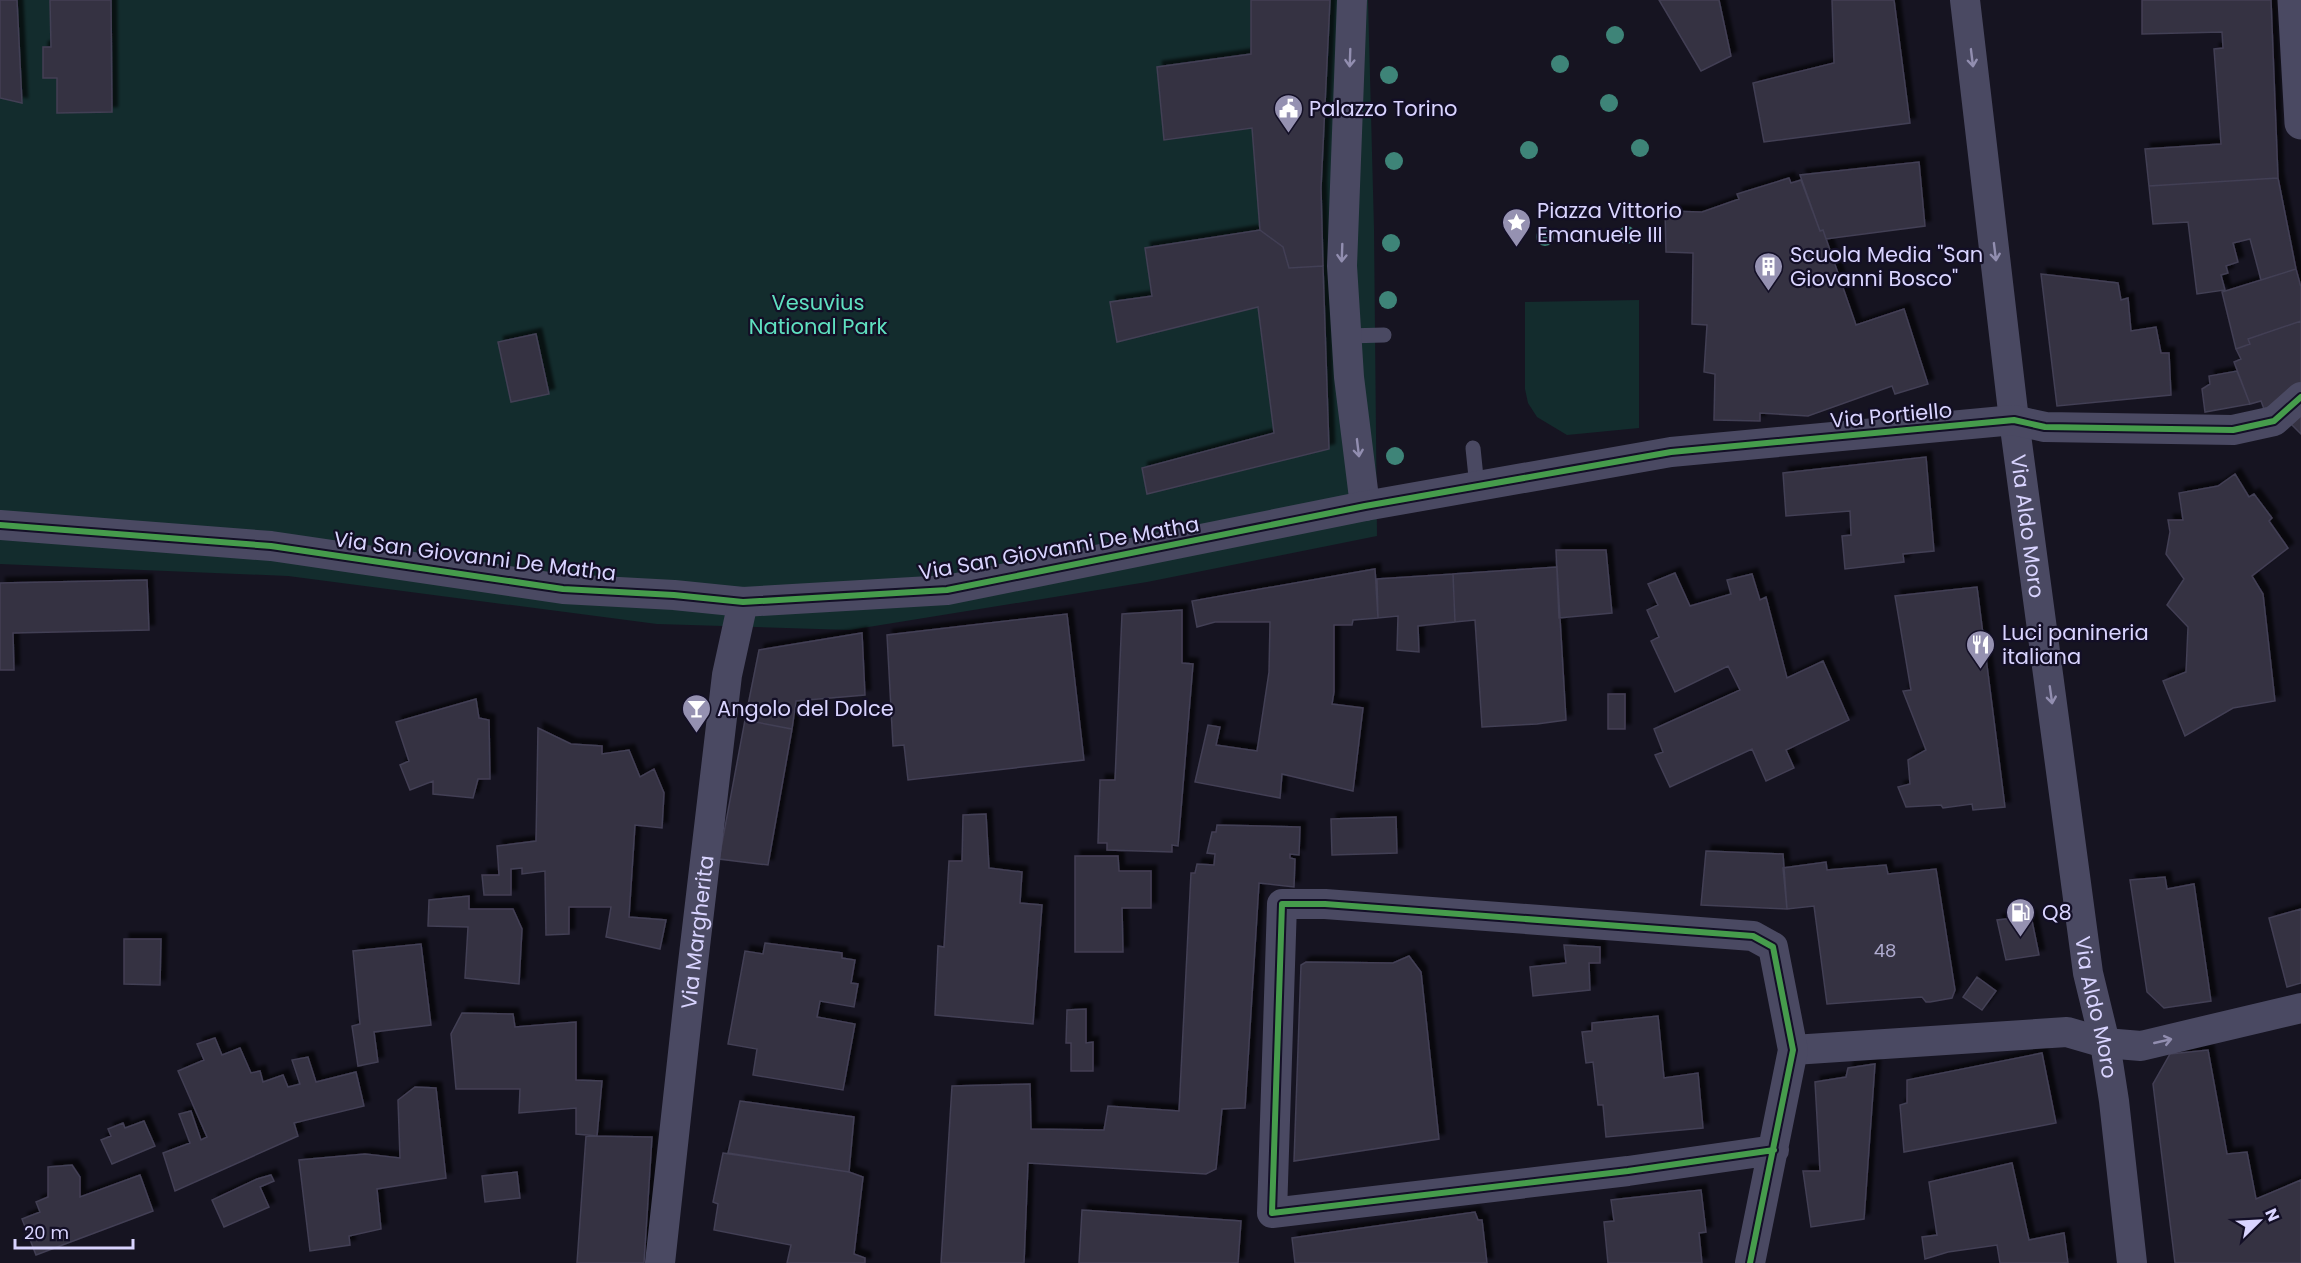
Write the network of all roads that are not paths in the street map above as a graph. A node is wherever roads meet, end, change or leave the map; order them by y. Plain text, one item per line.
1 (1352, 0) edge
2 (1965, 0) edge
3 (2294, 0) edge
4 (2301, 123) edge
5 (1384, 335) dead end
6 (1347, 336) junction
7 (2301, 397) edge
8 (2014, 420) junction
9 (1473, 448) dead end
10 (1477, 488) junction
11 (1365, 506) junction
12 (0, 525) edge
13 (743, 602) junction
14 (2301, 1008) edge
15 (2105, 1043) junction
16 (1793, 1050) junction
17 (1774, 1150) junction
18 (660, 1263) edge
19 (1750, 1263) edge
20 (2132, 1263) edge

1 -> 6 street
2 -> 8 street, Via Aldo Moro
3 - 4 street
5 - 6 lane
6 -> 11 street
7 - 8 street, Via Portiello
8 - 10 street, Via Portiello
8 -> 15 street, Via Aldo Moro
9 - 10 lane
10 - 11 street, Via San Giovanni De Matha
11 - 13 street, Via San Giovanni De Matha
12 - 13 street, Via San Giovanni De Matha
13 - 18 street, Via Margherita
15 -> 14 street
15 - 16 street
15 - 20 street, Via Aldo Moro
16 - 17 street
16 - 17 street
17 - 19 street

